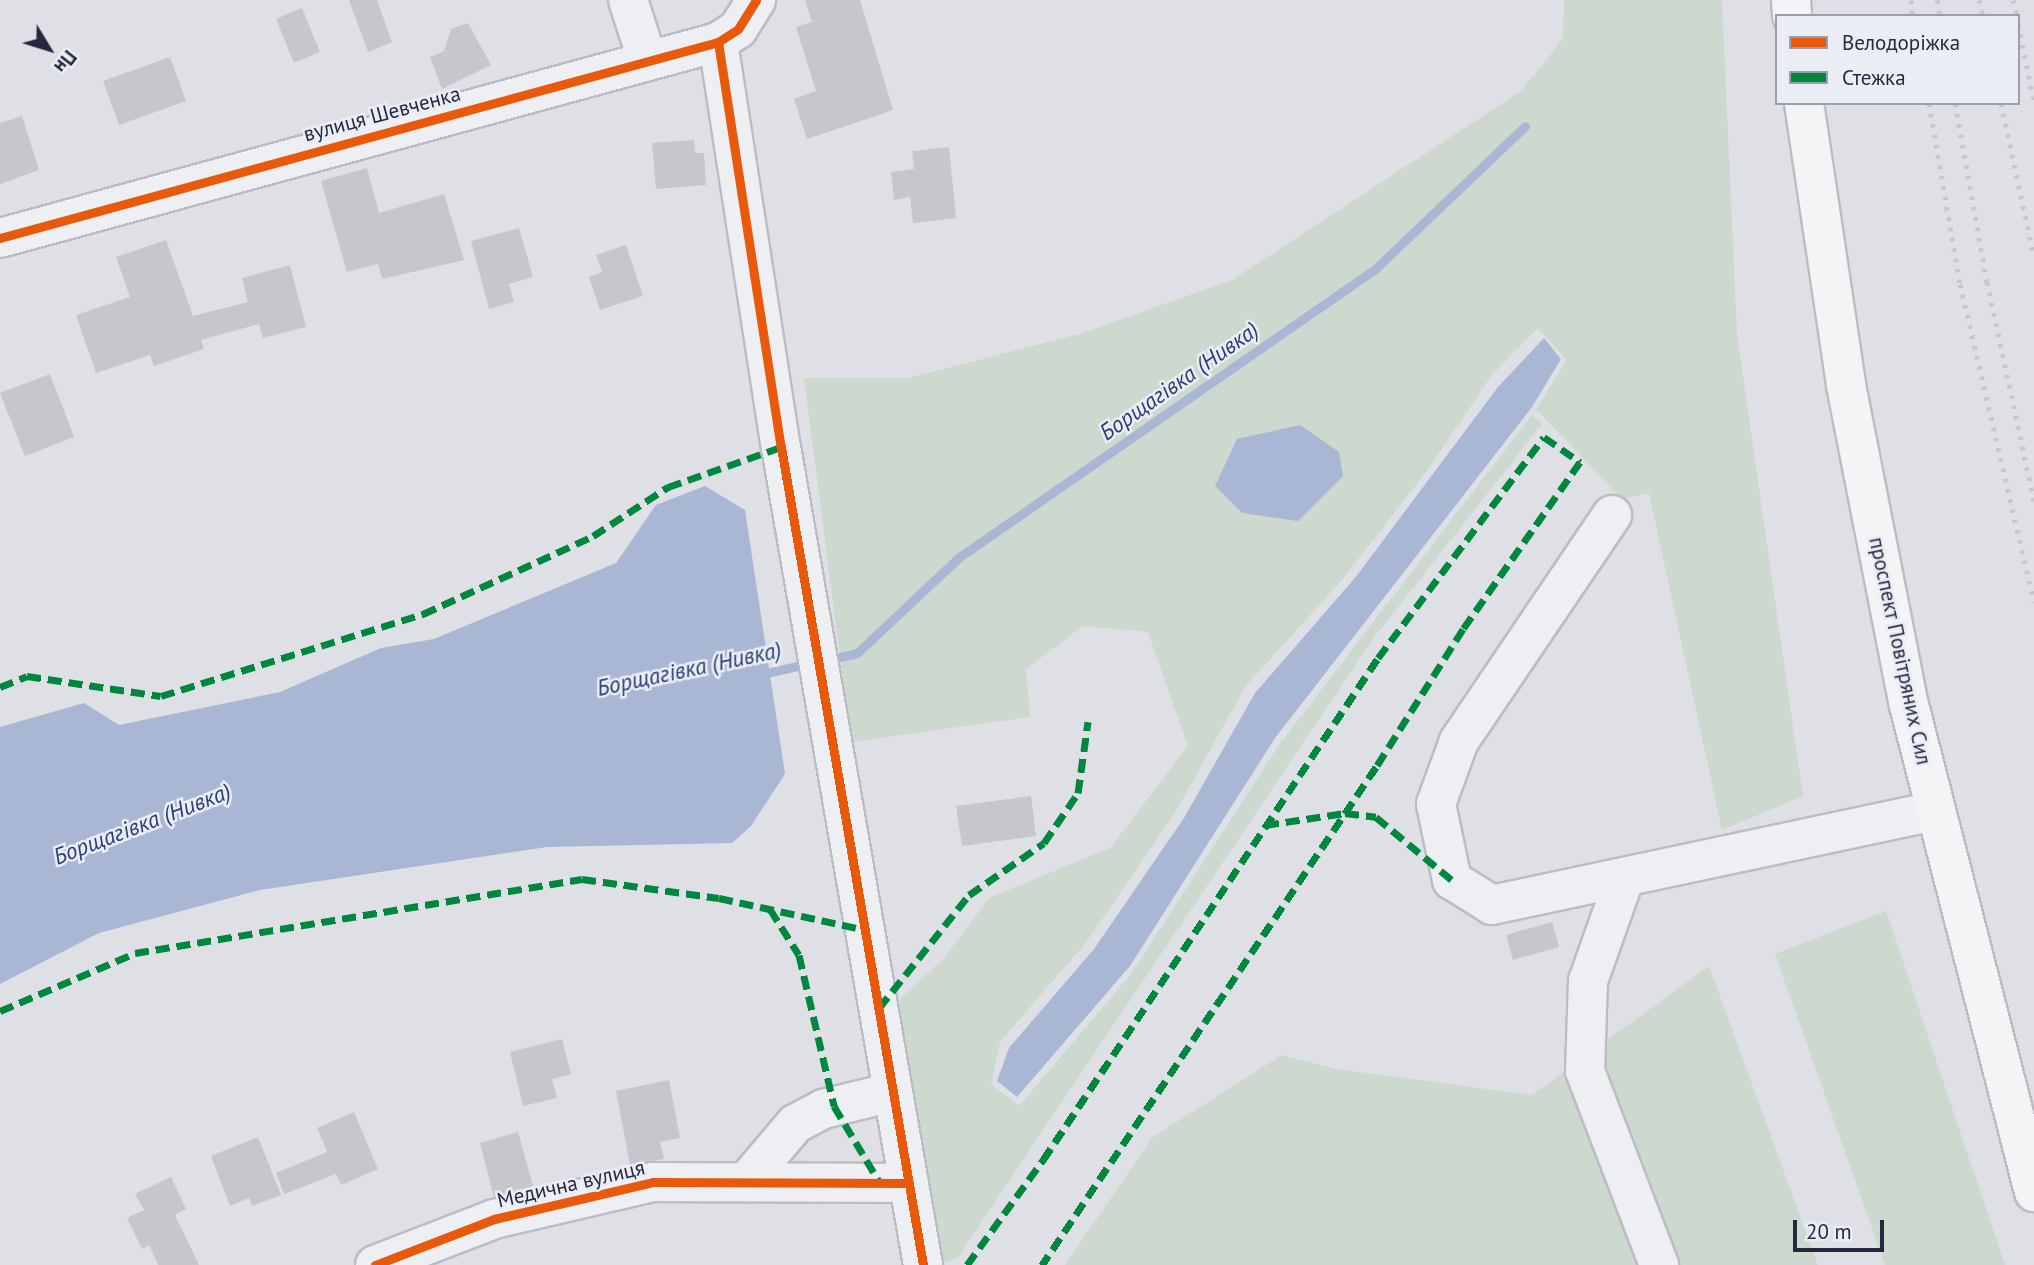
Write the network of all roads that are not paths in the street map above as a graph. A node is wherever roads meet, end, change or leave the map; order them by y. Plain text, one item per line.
1 (628, 0) edge
2 (756, 0) edge
3 (718, 42) junction
4 (647, 59) junction
5 (1804, 105) edge
6 (0, 238) edge
7 (1612, 515) dead end
8 (1935, 811) junction
9 (1625, 877) junction
10 (893, 1092) junction
11 (746, 1182) junction
12 (908, 1183) junction
13 (2034, 1192) edge
14 (375, 1265) edge
15 (923, 1265) edge
16 (1659, 1265) edge

1 - 4 street
2 - 3 street, вулиця Шевченка
3 - 4 street, вулиця Шевченка
3 - 10 street
4 - 6 street, вулиця Шевченка
5 - 8 main road, проспект Повітряних Сил
7 - 9 street
8 - 9 street
8 - 13 main road, проспект Повітряних Сил
9 - 16 street
10 - 11 street
10 - 12 street
11 - 12 street, Медична вулиця
11 - 14 street, Медична вулиця
12 - 15 street

